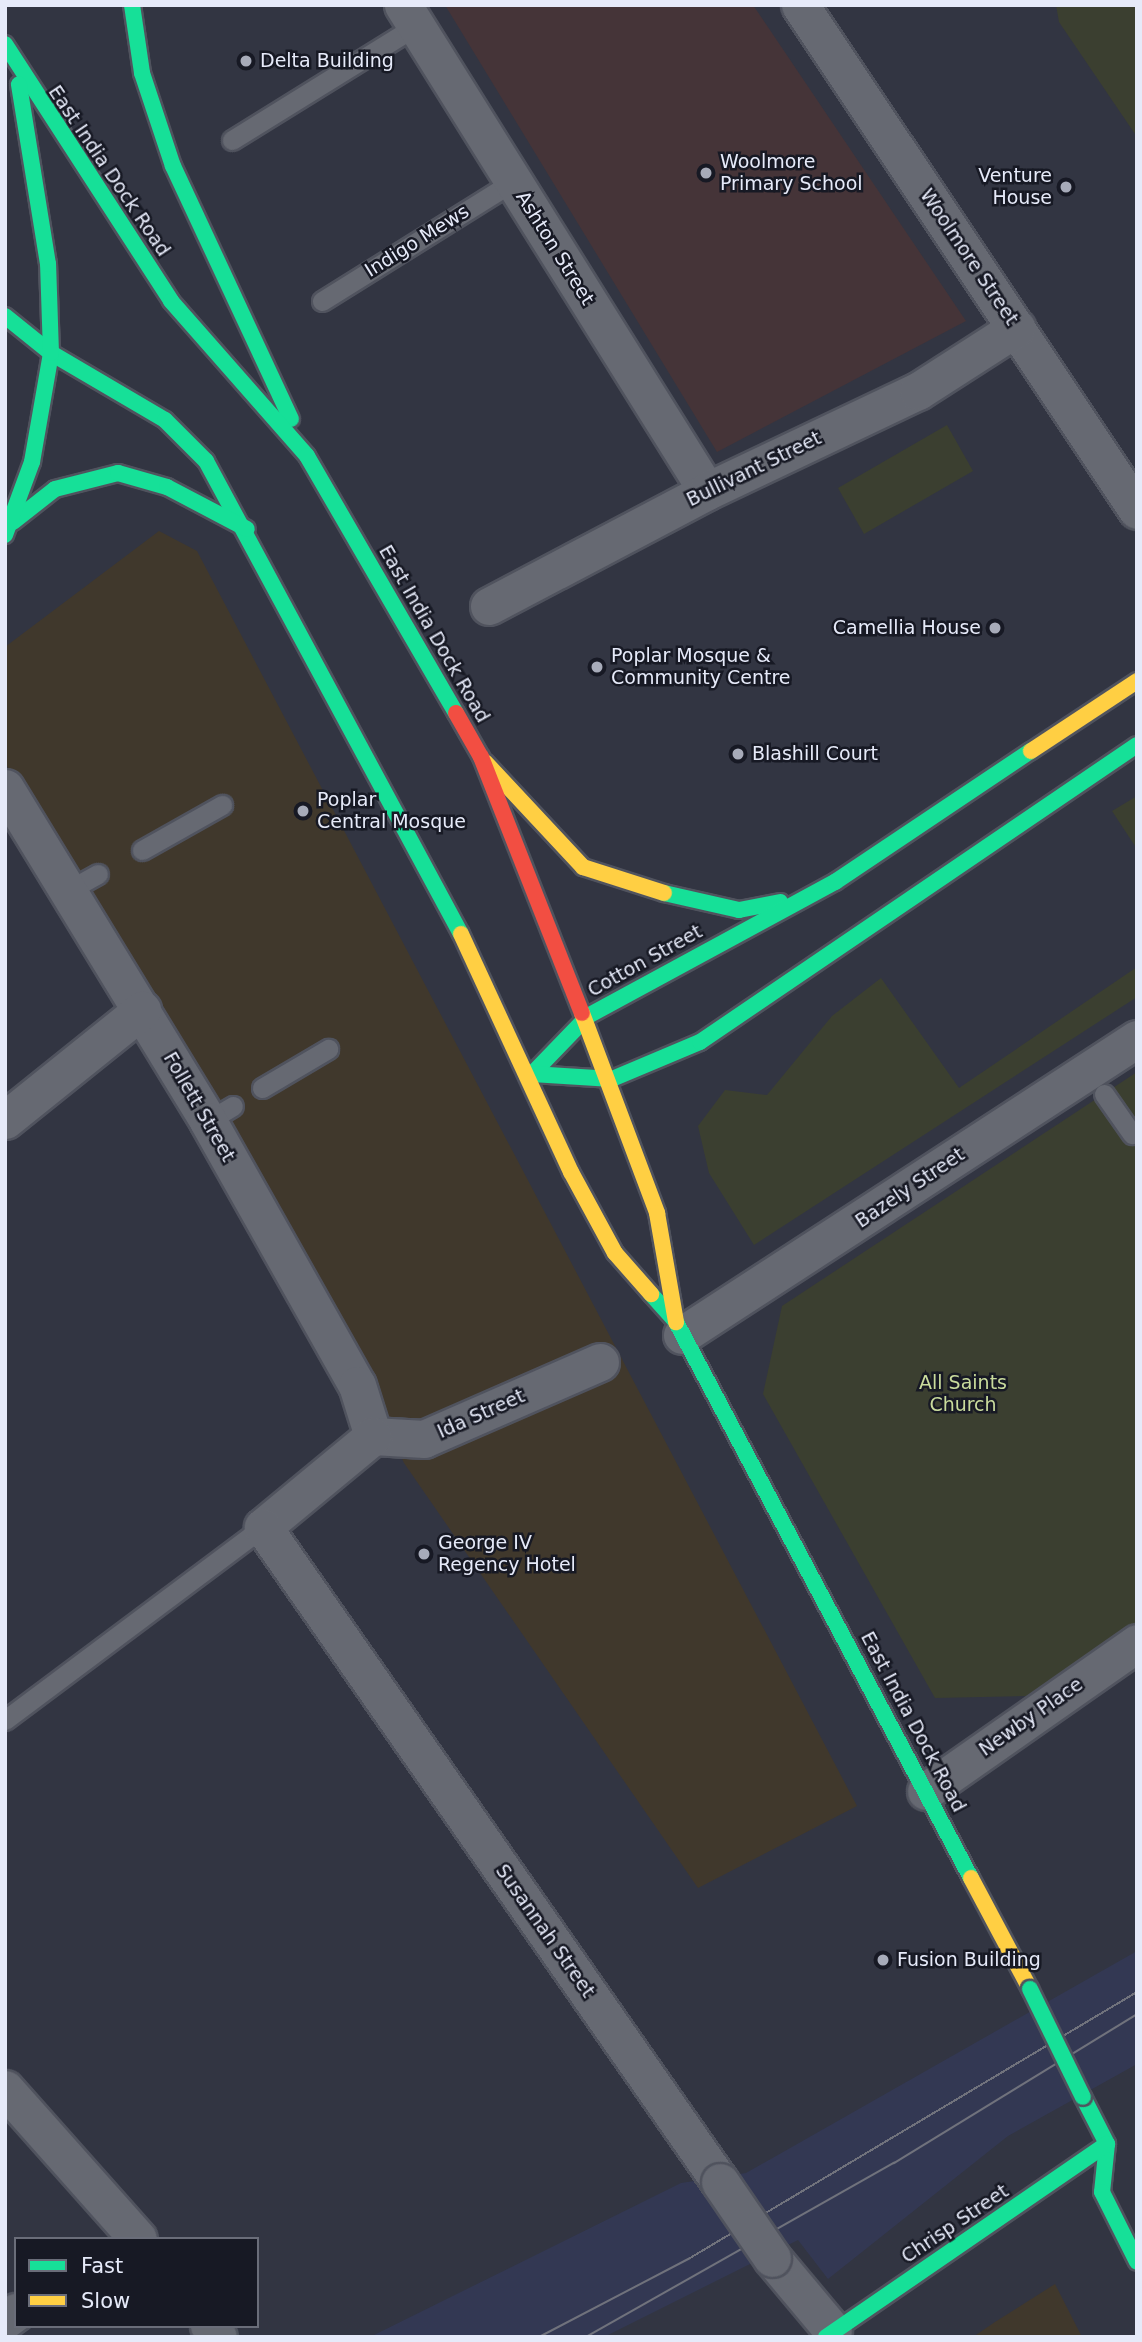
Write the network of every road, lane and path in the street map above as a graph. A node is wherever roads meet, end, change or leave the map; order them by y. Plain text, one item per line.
1 (132, 5) edge
2 (800, 5) edge
3 (410, 16) edge
4 (5, 44) edge
5 (17, 68) junction
6 (232, 140) dead end
7 (514, 181) junction
8 (322, 301) dead end
9 (5, 316) edge
10 (1016, 328) junction
11 (51, 353) junction
12 (307, 456) junction
13 (707, 491) junction
14 (1137, 510) edge
15 (9, 528) edge
16 (247, 529) junction
17 (489, 606) dead end
18 (1137, 681) edge
19 (1137, 745) edge
20 (481, 757) junction
21 (222, 806) dead end
22 (11, 811) edge
23 (142, 850) dead end
24 (835, 882) junction
25 (142, 1010) junction
26 (588, 1016) junction
27 (1137, 1039) edge
28 (328, 1049) dead end
29 (532, 1074) junction
30 (612, 1079) junction
31 (262, 1088) dead end
32 (1104, 1094) dead end
33 (5, 1120) edge
34 (1132, 1135) dead end
35 (679, 1329) junction
36 (600, 1362) dead end
37 (373, 1436) junction
38 (263, 1527) junction
39 (1137, 1643) edge
40 (5, 1720) edge
41 (926, 1791) junction
42 (5, 2089) edge
43 (1107, 2144) junction
44 (1127, 2149) dead end
45 (125, 2234) edge
46 (1137, 2262) edge
47 (829, 2334) edge

1 - 12 main road
2 - 10 street, Woolmore Street
3 - 6 lane
3 - 7 street, Ashton Street
4 - 5 main road, East India Dock Road
5 - 11 main road
5 - 12 main road, East India Dock Road
7 - 8 lane, Indigo Mews
7 - 13 street, Ashton Street
9 - 11 main road, East India Dock Road
10 - 13 street, Bullivant Street
10 - 14 street, Woolmore Street
11 - 15 main road
11 - 16 main road, East India Dock Road
12 - 20 main road, East India Dock Road
13 - 17 street, Bullivant Street
15 - 16 main road
16 - 29 main road, East India Dock Road
18 - 24 main road, Cotton Street
19 - 30 main road
20 - 24 main road
20 - 26 main road, East India Dock Road
21 - 23 lane
22 - 25 street, Follett Street
24 - 26 main road, Cotton Street
25 - 33 street
25 - 37 street, Follett Street
26 - 29 main road, Cotton Street
26 - 30 main road, East India Dock Road
27 - 35 street, Bazely Street
28 - 31 lane
29 - 30 main road
29 - 35 main road, East India Dock Road
30 - 35 main road, East India Dock Road
32 - 34 lane
35 - 41 main road, East India Dock Road
36 - 37 street, Ida Street
37 - 38 street
38 - 40 lane
38 - 47 street, Susannah Street, bridge
39 - 41 street, Newby Place
41 - 43 main road, East India Dock Road, bridge
42 - 45 street
43 - 44 main road
43 - 46 main road
43 - 47 main road, Chrisp Street

